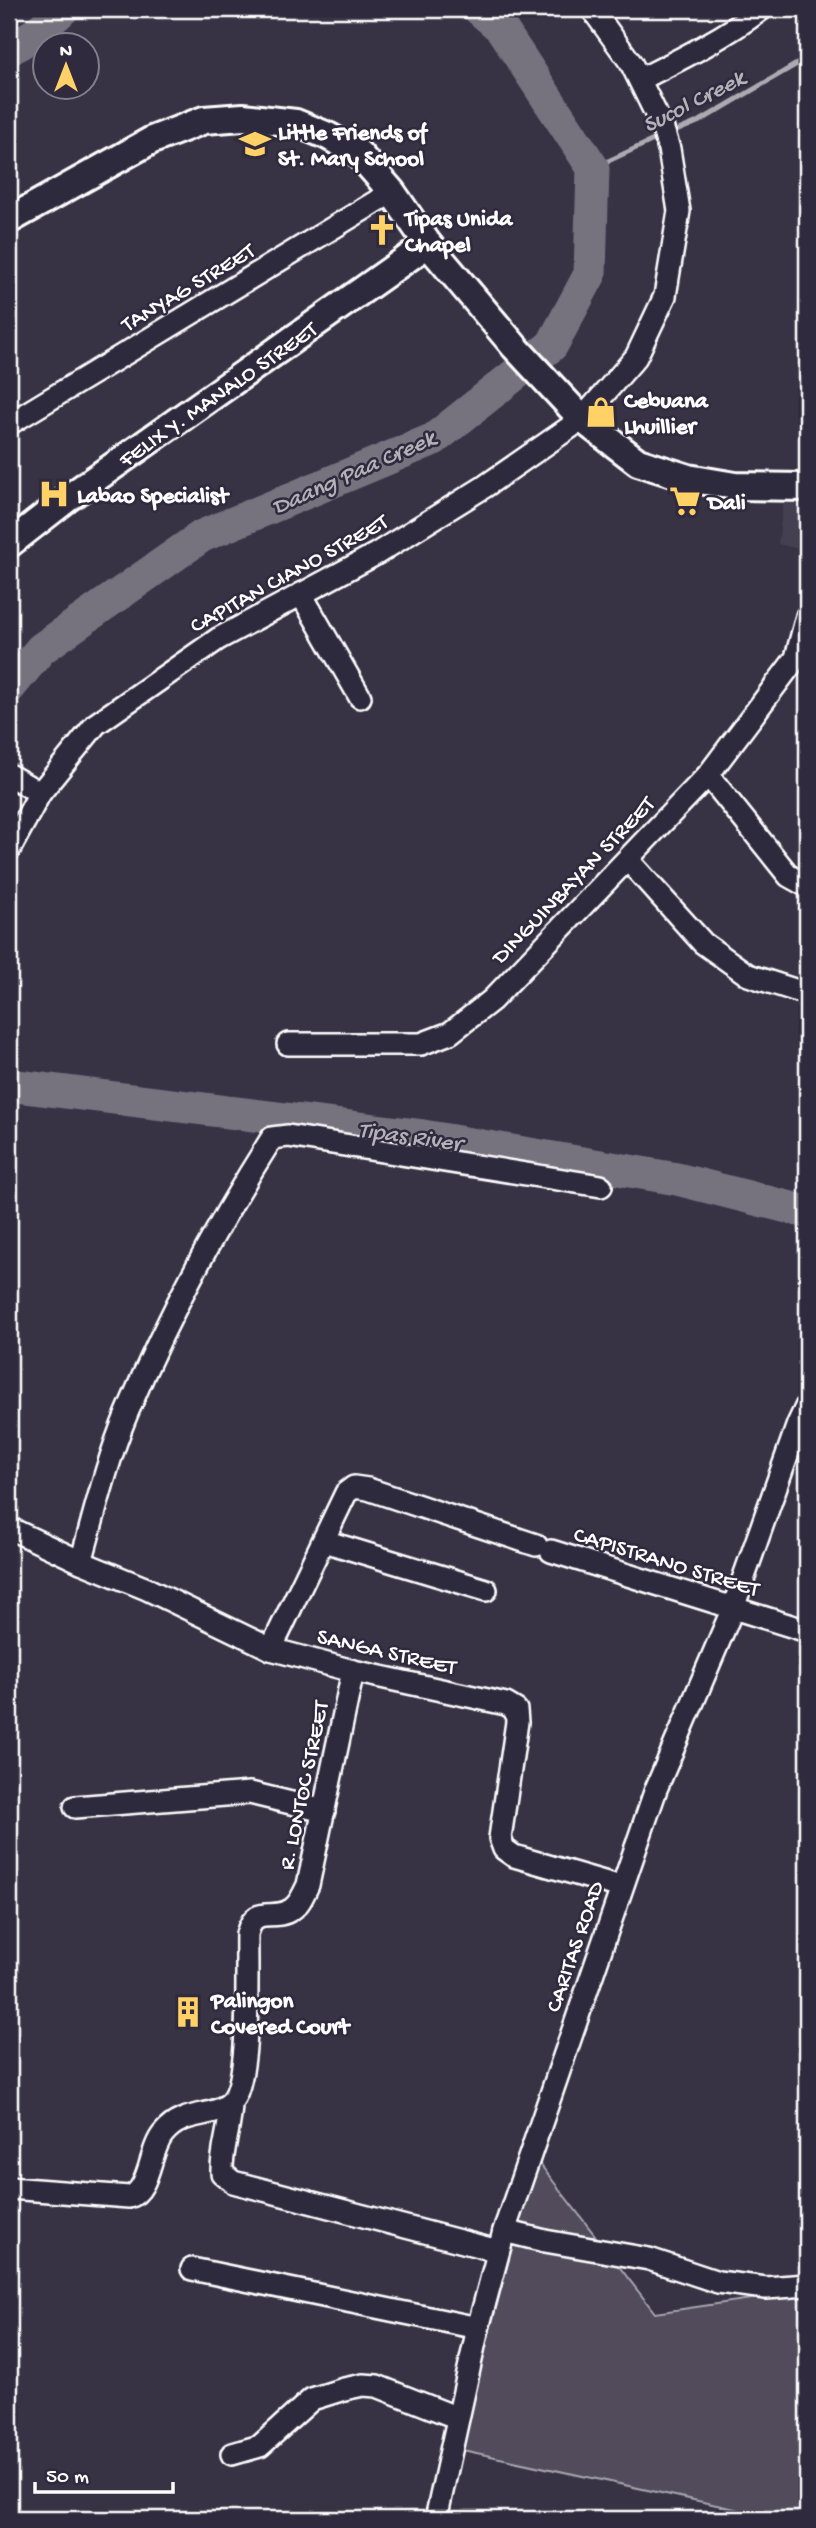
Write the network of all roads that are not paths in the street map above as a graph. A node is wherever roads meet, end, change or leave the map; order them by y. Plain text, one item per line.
1 (592, 9) edge
2 (762, 9) edge
3 (641, 79) junction
4 (392, 192) junction
5 (9, 220) edge
6 (428, 244) junction
7 (582, 419) junction
8 (9, 424) edge
9 (807, 487) edge
10 (9, 544) edge
11 (301, 594) junction
12 (807, 616) edge
13 (360, 697) dead end
14 (9, 775) edge
15 (708, 775) junction
16 (40, 793) junction
17 (9, 850) edge
18 (628, 860) junction
19 (807, 886) edge
20 (807, 993) edge
21 (288, 1044) dead end
22 (601, 1186) dead end
23 (807, 1405) edge
24 (9, 1528) edge
25 (324, 1541) junction
26 (81, 1562) junction
27 (486, 1590) dead end
28 (733, 1608) junction
29 (807, 1631) edge
30 (271, 1649) junction
31 (353, 1671) junction
32 (75, 1807) dead end
33 (324, 1811) junction
34 (621, 1887) junction
35 (231, 2103) junction
36 (9, 2188) edge
37 (501, 2241) junction
38 (192, 2269) dead end
39 (807, 2286) edge
40 (478, 2329) junction
41 (458, 2418) junction
42 (232, 2454) dead end
43 (436, 2519) edge

1 - 3 street, CAPITAN CIANO STREET
2 - 3 street
3 - 7 street, CAPITAN CIANO STREET
4 - 5 main road
4 - 6 main road
4 - 8 street, TANYAG STREET
6 - 7 main road
6 - 10 main road, FELIX Y. MANALO STREET
7 - 9 main road
7 - 11 street, CAPITAN CIANO STREET
11 - 13 street
11 - 16 street, CAPITAN CIANO STREET
12 - 15 street, DINGUINBAYAN STREET
14 - 16 street
15 - 18 street, DINGUINBAYAN STREET
15 - 19 street
16 - 17 street, CAPITAN CIANO STREET
18 - 20 street
18 - 21 street, DINGUINBAYAN STREET
22 - 26 street
23 - 28 street, CARITAS ROAD
24 - 26 street, SANGA STREET
25 - 27 street
25 - 28 street, CAPISTRANO STREET
25 - 30 street, CAPISTRANO STREET
26 - 30 street, SANGA STREET
28 - 29 street, CAPISTRANO STREET
28 - 34 street, CARITAS ROAD
30 - 31 street, SANGA STREET
31 - 33 street, R. LONTOC STREET
31 - 34 street, SANGA STREET
32 - 33 street
33 - 35 street, R. LONTOC STREET
34 - 37 street, CARITAS ROAD
35 - 36 street
35 - 37 street
37 - 39 street
37 - 40 street, CARITAS ROAD
38 - 40 street
40 - 41 street, CARITAS ROAD
41 - 42 street
41 - 43 street, CARITAS ROAD

